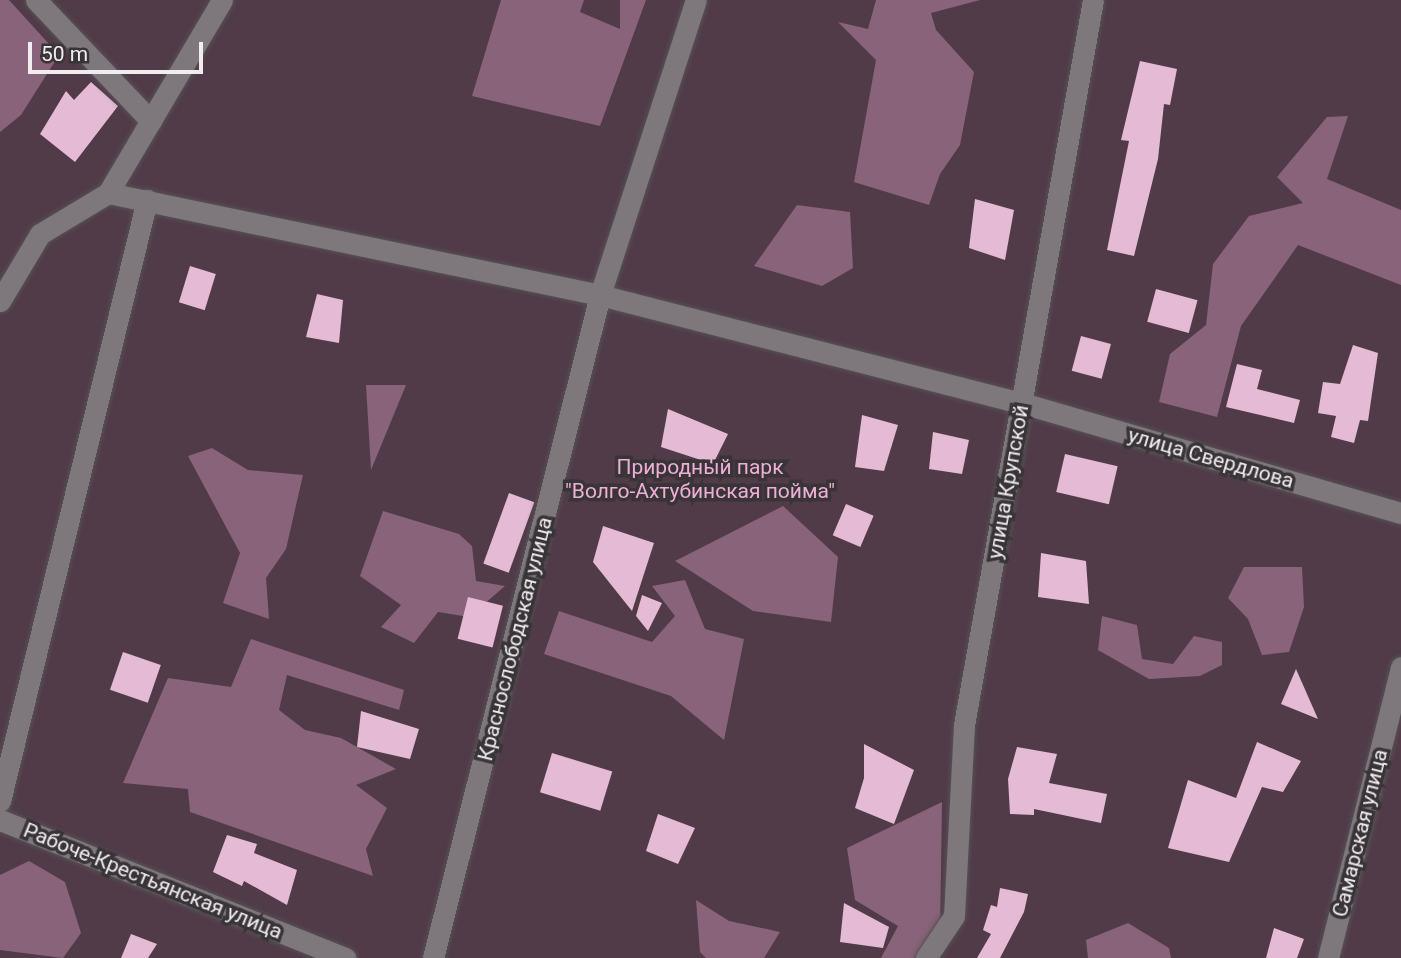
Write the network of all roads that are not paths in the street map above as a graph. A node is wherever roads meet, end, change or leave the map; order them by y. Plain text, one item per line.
1 (36, 0) edge
2 (222, 0) edge
3 (696, 0) edge
4 (1093, 0) edge
5 (151, 121) junction
6 (108, 193) junction
7 (147, 200) junction
8 (600, 295) junction
9 (0, 301) edge
10 (1022, 403) junction
11 (1401, 513) edge
12 (1401, 667) edge
13 (0, 801) edge
14 (0, 820) edge
15 (345, 958) edge
16 (433, 958) edge
17 (926, 958) edge
18 (1328, 958) edge

1 - 5 street
2 - 5 street
3 - 8 street, Краснослободская улица
4 - 10 street, улица Крупской
5 - 6 street
6 - 7 street, улица Свердлова
6 - 9 street
7 - 8 street, улица Свердлова
7 - 13 street
8 - 10 street, улица Свердлова
8 - 16 street, Краснослободская улица
10 - 11 street, улица Свердлова
10 - 17 street, улица Крупской
12 - 18 street, Самарская улица
14 - 15 street, Рабоче-Крестьянская улица

